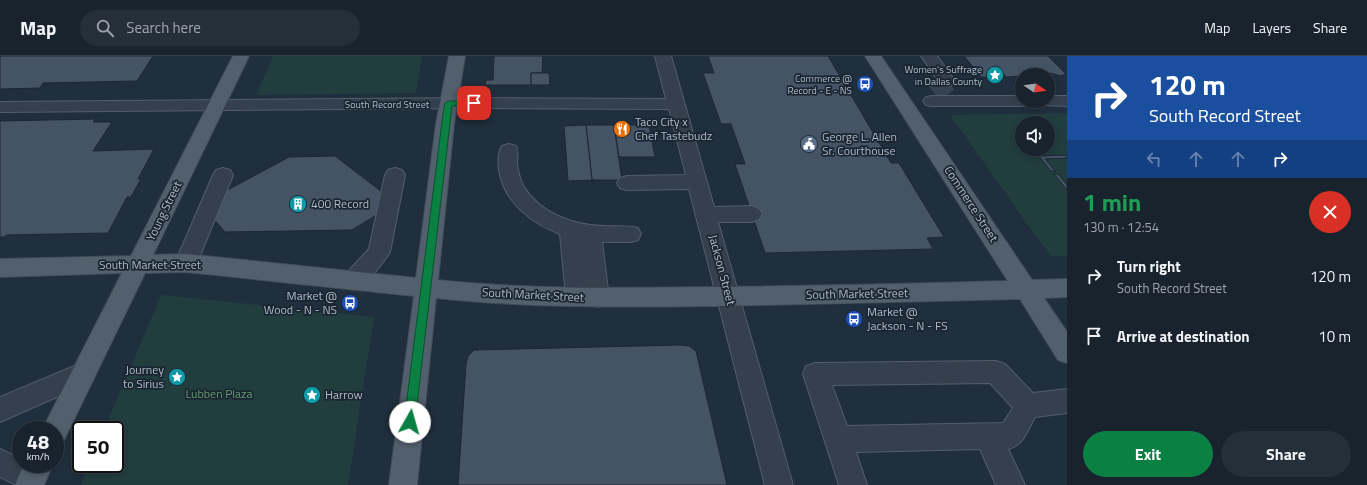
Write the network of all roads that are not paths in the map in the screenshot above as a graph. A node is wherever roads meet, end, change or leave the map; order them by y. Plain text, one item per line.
1 (241, 56) edge
2 (663, 56) edge
3 (873, 56) edge
4 (918, 56) edge
5 (929, 56) edge
6 (459, 57) edge
7 (932, 101) dead end
8 (1015, 101) edge
9 (1055, 101) edge
10 (1067, 101) edge
11 (449, 103) junction
12 (677, 104) junction
13 (217, 105) junction
14 (0, 107) edge
15 (509, 150) dead end
16 (395, 174) dead end
17 (222, 175) dead end
18 (698, 182) junction
19 (627, 183) dead end
20 (752, 214) dead end
21 (707, 215) junction
22 (580, 231) junction
23 (631, 234) dead end
24 (186, 263) junction
25 (139, 264) junction
26 (0, 268) edge
27 (353, 281) junction
28 (1067, 288) edge
29 (426, 289) junction
30 (1027, 289) junction
31 (729, 296) junction
32 (587, 298) junction
33 (1067, 352) edge
34 (84, 373) junction
35 (1067, 401) edge
36 (1028, 406) junction
37 (0, 410) edge
38 (60, 421) edge
39 (988, 438) junction
40 (838, 439) junction
41 (0, 463) edge
42 (33, 476) edge
43 (402, 485) edge
44 (779, 485) edge
45 (853, 485) edge
46 (1011, 485) edge

1 - 13 main road, Young Street
2 - 12 street, Jackson Street
3 - 30 main road, Commerce Street
4 - 5 street
6 - 11 main road
7 - 8 street
9 - 10 street
11 - 12 street, South Record Street
11 - 13 street, South Record Street
11 - 29 main road
12 - 18 street, Jackson Street
13 - 14 street, South Record Street
13 - 25 main road, Young Street
15 - 22 street
16 - 27 street
17 - 24 street
18 - 19 street
18 - 21 street, Jackson Street
20 - 21 street
21 - 31 street, Jackson Street
22 - 23 street
22 - 32 street
24 - 25 main road, South Market Street
24 - 27 main road, South Market Street
25 - 26 main road, South Market Street
25 - 34 main road, Young Street
27 - 29 main road, South Market Street
28 - 30 main road, South Market Street
29 - 32 main road, South Market Street
29 - 43 main road
30 - 31 main road, South Market Street
30 - 33 main road, Commerce Street
31 - 32 main road, South Market Street
31 - 44 street, Jackson Street
34 - 37 street
34 - 38 main road, Young Street
35 - 36 street
36 - 39 street
36 - 40 street
39 - 40 street
39 - 46 street
40 - 45 street
41 - 42 street

